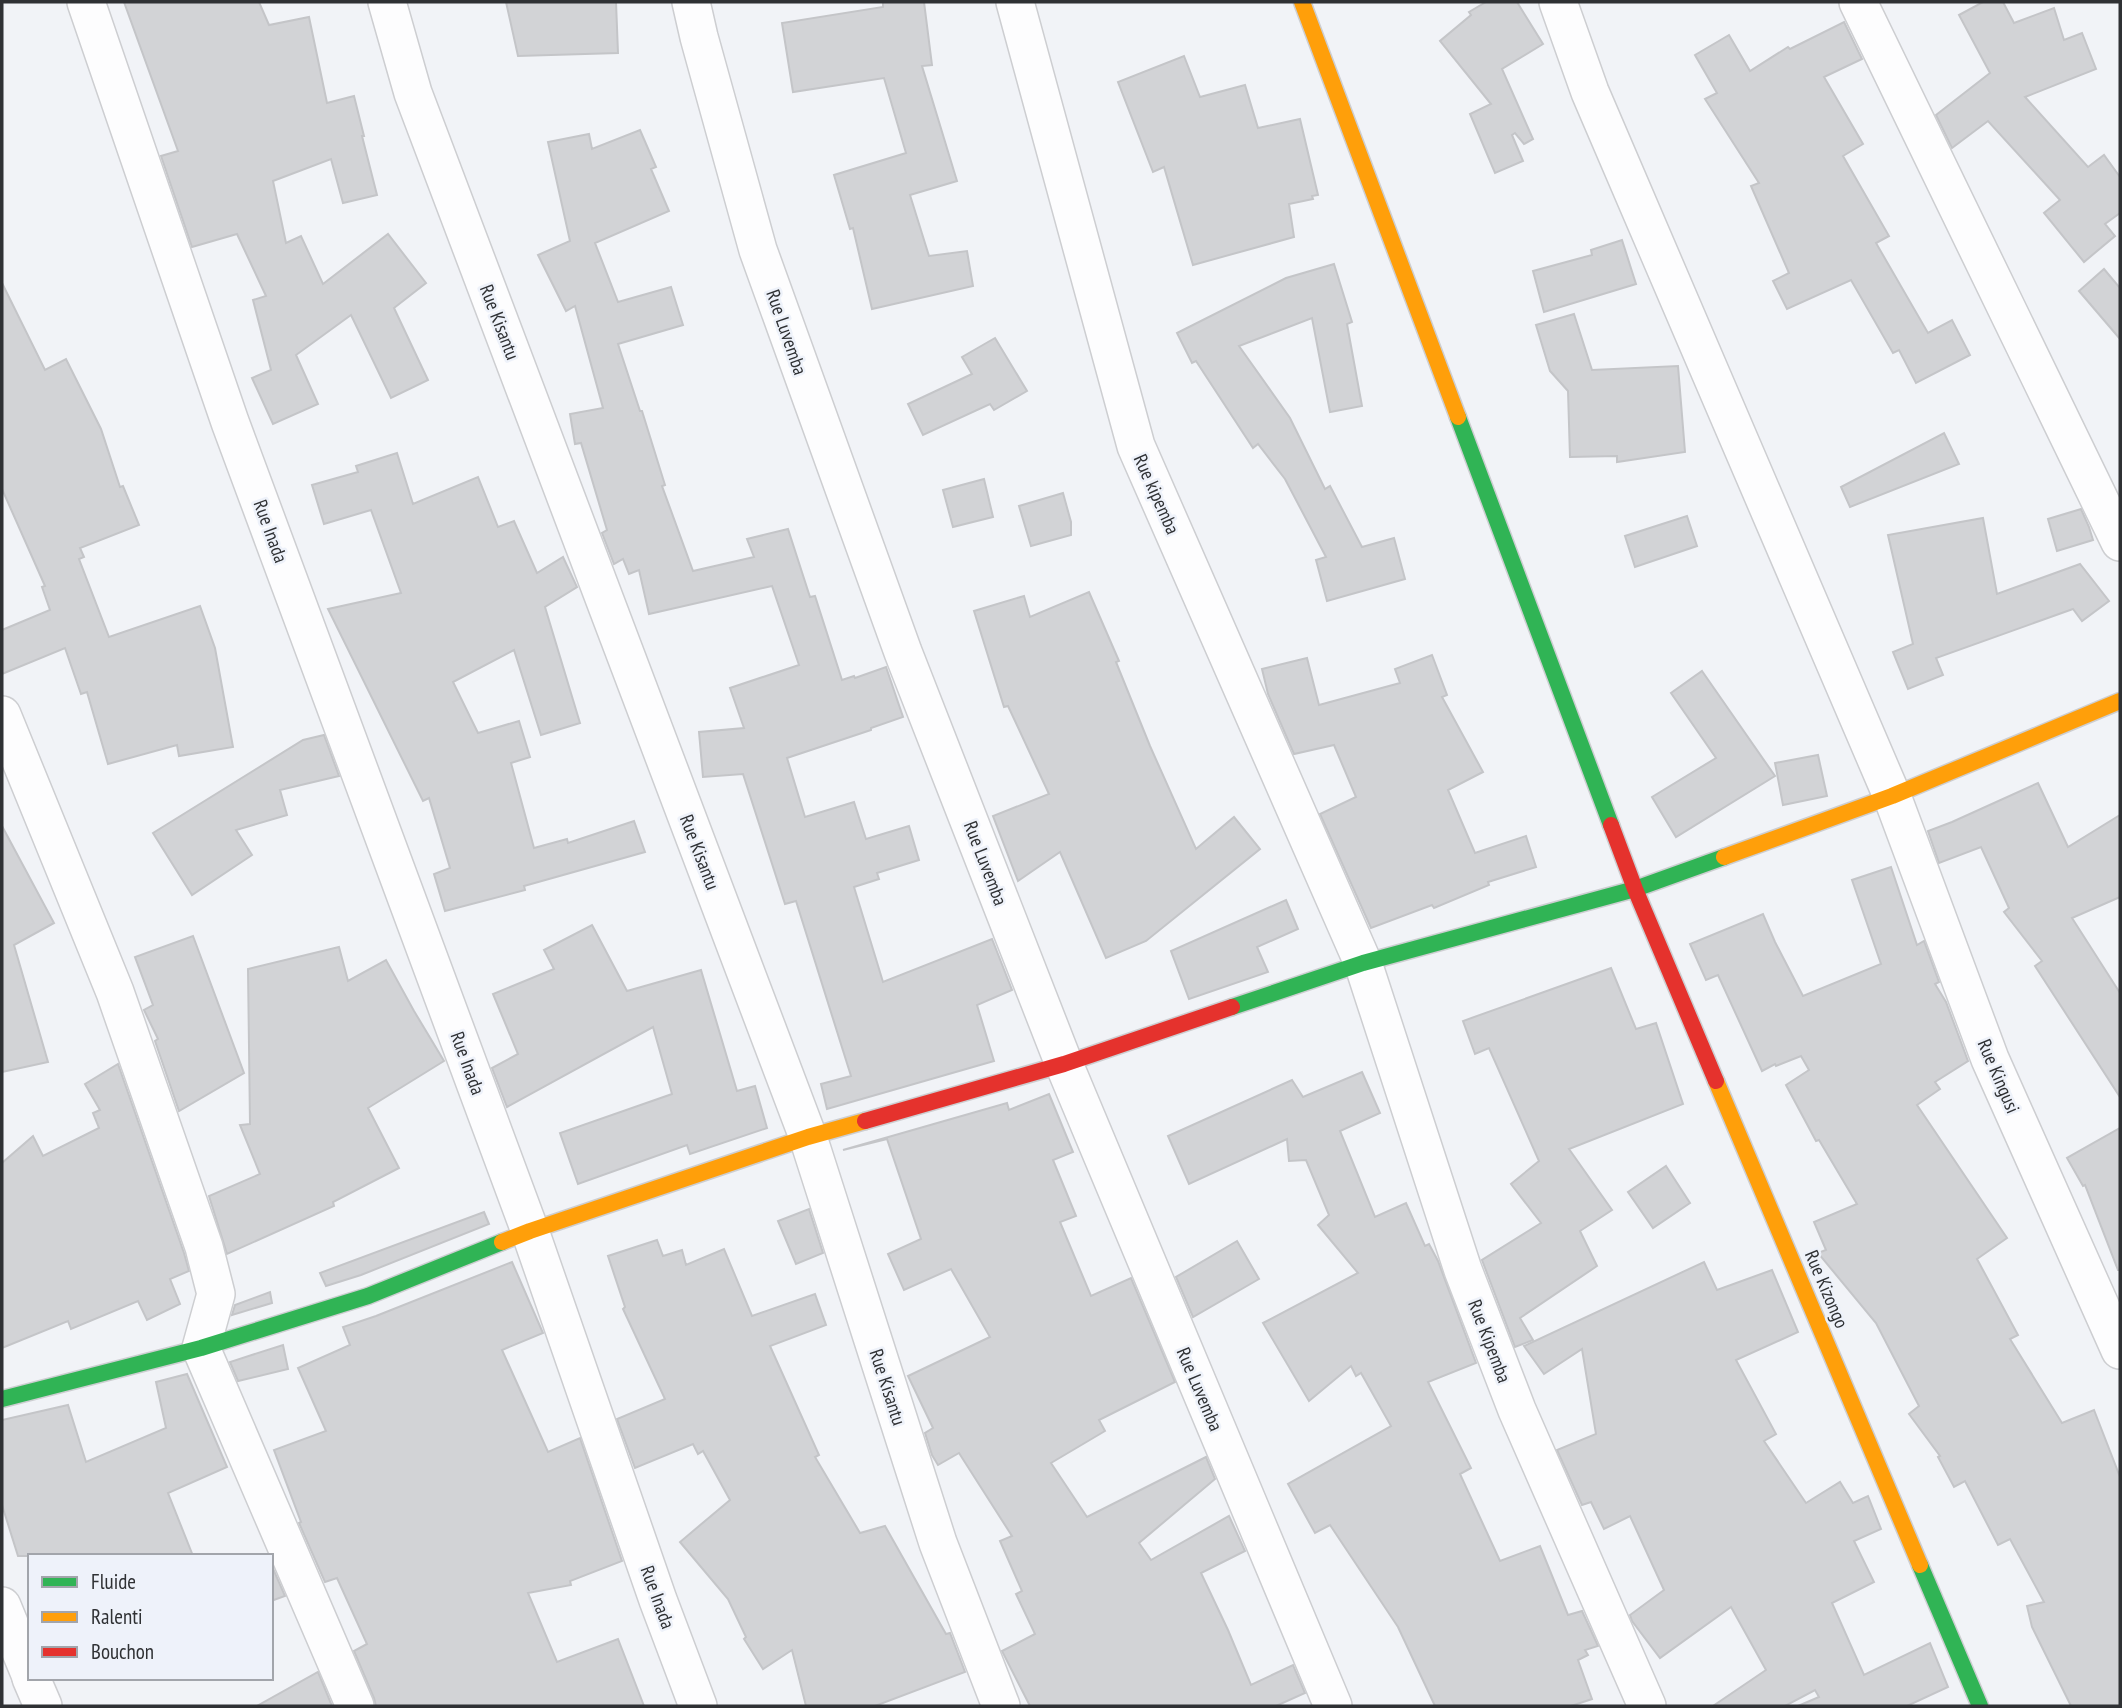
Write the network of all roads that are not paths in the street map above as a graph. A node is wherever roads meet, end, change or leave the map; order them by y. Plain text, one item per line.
1 (86, 2) edge
2 (387, 2) edge
3 (691, 2) edge
4 (1015, 2) edge
5 (1302, 2) edge
6 (1558, 2) edge
7 (1858, 2) edge
8 (2120, 542) edge
9 (2120, 701) edge
10 (2, 715) edge
11 (1892, 796) junction
12 (1635, 889) junction
13 (1363, 963) junction
14 (1064, 1064) junction
15 (808, 1137) junction
16 (530, 1231) junction
17 (201, 1348) junction
18 (2120, 1349) edge
19 (2, 1399) edge
20 (2, 1606) edge
21 (28, 1669) edge
22 (33, 1680) edge
23 (43, 1706) edge
24 (355, 1706) edge
25 (698, 1706) edge
26 (1001, 1706) edge
27 (1333, 1706) edge
28 (1647, 1706) edge
29 (1980, 1706) edge

1 - 16 street, Rue Inada
2 - 15 street, Rue Kisantu
3 - 14 street, Rue Luvemba
4 - 13 street, Rue kipemba
5 - 12 street, Rue Kizongo
6 - 11 street, Rue Kingusi
7 - 8 street
9 - 11 street
10 - 17 street
11 - 12 street
11 - 18 street, Rue Kingusi
12 - 13 street
12 - 29 street, Rue Kizongo
13 - 14 street
13 - 28 street, Rue Kipemba
14 - 15 street
14 - 27 street, Rue Luvemba
15 - 16 street
15 - 26 street, Rue Kisantu
16 - 17 street
16 - 25 street, Rue Inada
17 - 19 street
17 - 24 street
20 - 21 street
22 - 23 street

